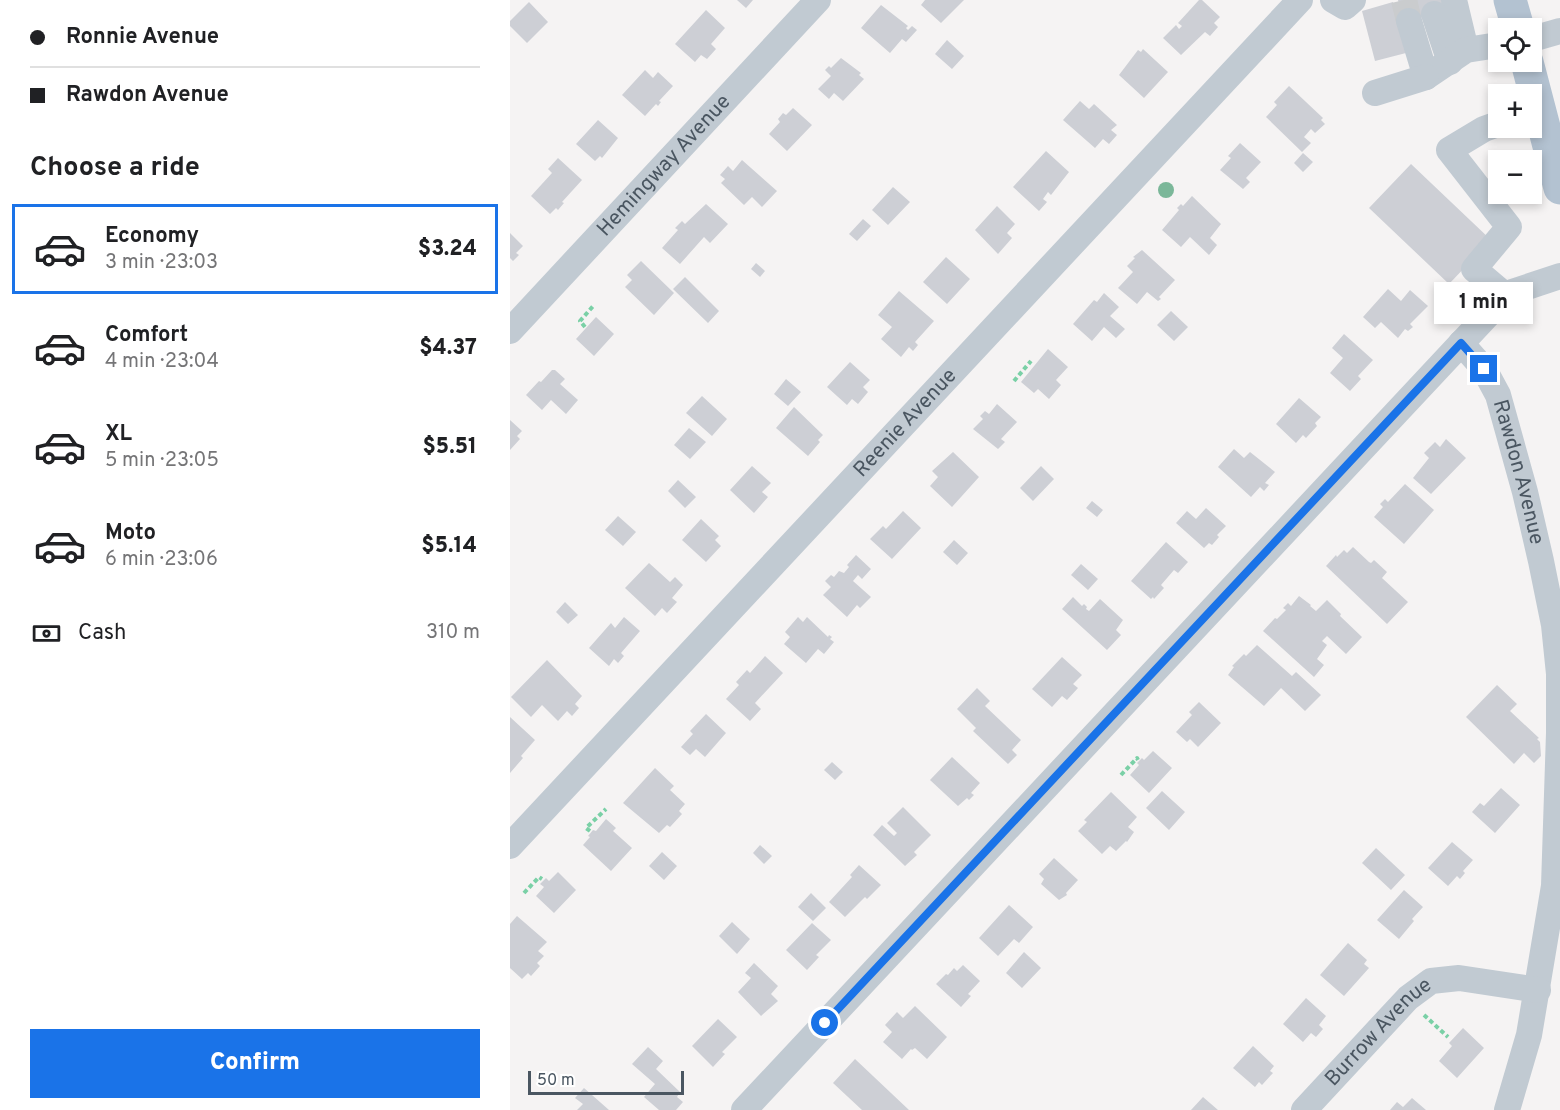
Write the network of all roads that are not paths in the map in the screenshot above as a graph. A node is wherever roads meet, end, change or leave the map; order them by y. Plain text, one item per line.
1 (818, 0) edge
2 (1300, 0) edge
3 (1333, 0) edge
4 (1353, 0) edge
5 (1510, 0) edge
6 (1444, 7) edge
7 (1515, 18) edge
8 (1409, 21) tunnel mouth
9 (1560, 31) edge
10 (1542, 36) edge
11 (1488, 48) edge
12 (1458, 56) junction
13 (1426, 77) junction
14 (1375, 93) dead end
15 (1488, 128) edge
16 (1542, 133) edge
17 (1560, 188) edge
18 (1560, 276) edge
19 (1507, 297) junction
20 (510, 331) edge
21 (1461, 343) junction
22 (510, 846) edge
23 (1538, 990) junction
24 (744, 1110) edge
25 (1304, 1110) edge
26 (1507, 1110) edge

1 - 20 street, Hemingway Avenue
2 - 22 street, Reenie Avenue
3 - 4 street
5 - 7 main road
6 - 12 street
8 - 13 street
9 - 10 street
11 - 12 street
12 - 13 street
13 - 14 street
15 - 19 street
16 - 17 main road
18 - 19 street
19 - 21 street
21 - 23 street, Rawdon Avenue
21 - 24 street
23 - 25 street, Burrow Avenue
23 - 26 street, Rawdon Avenue

